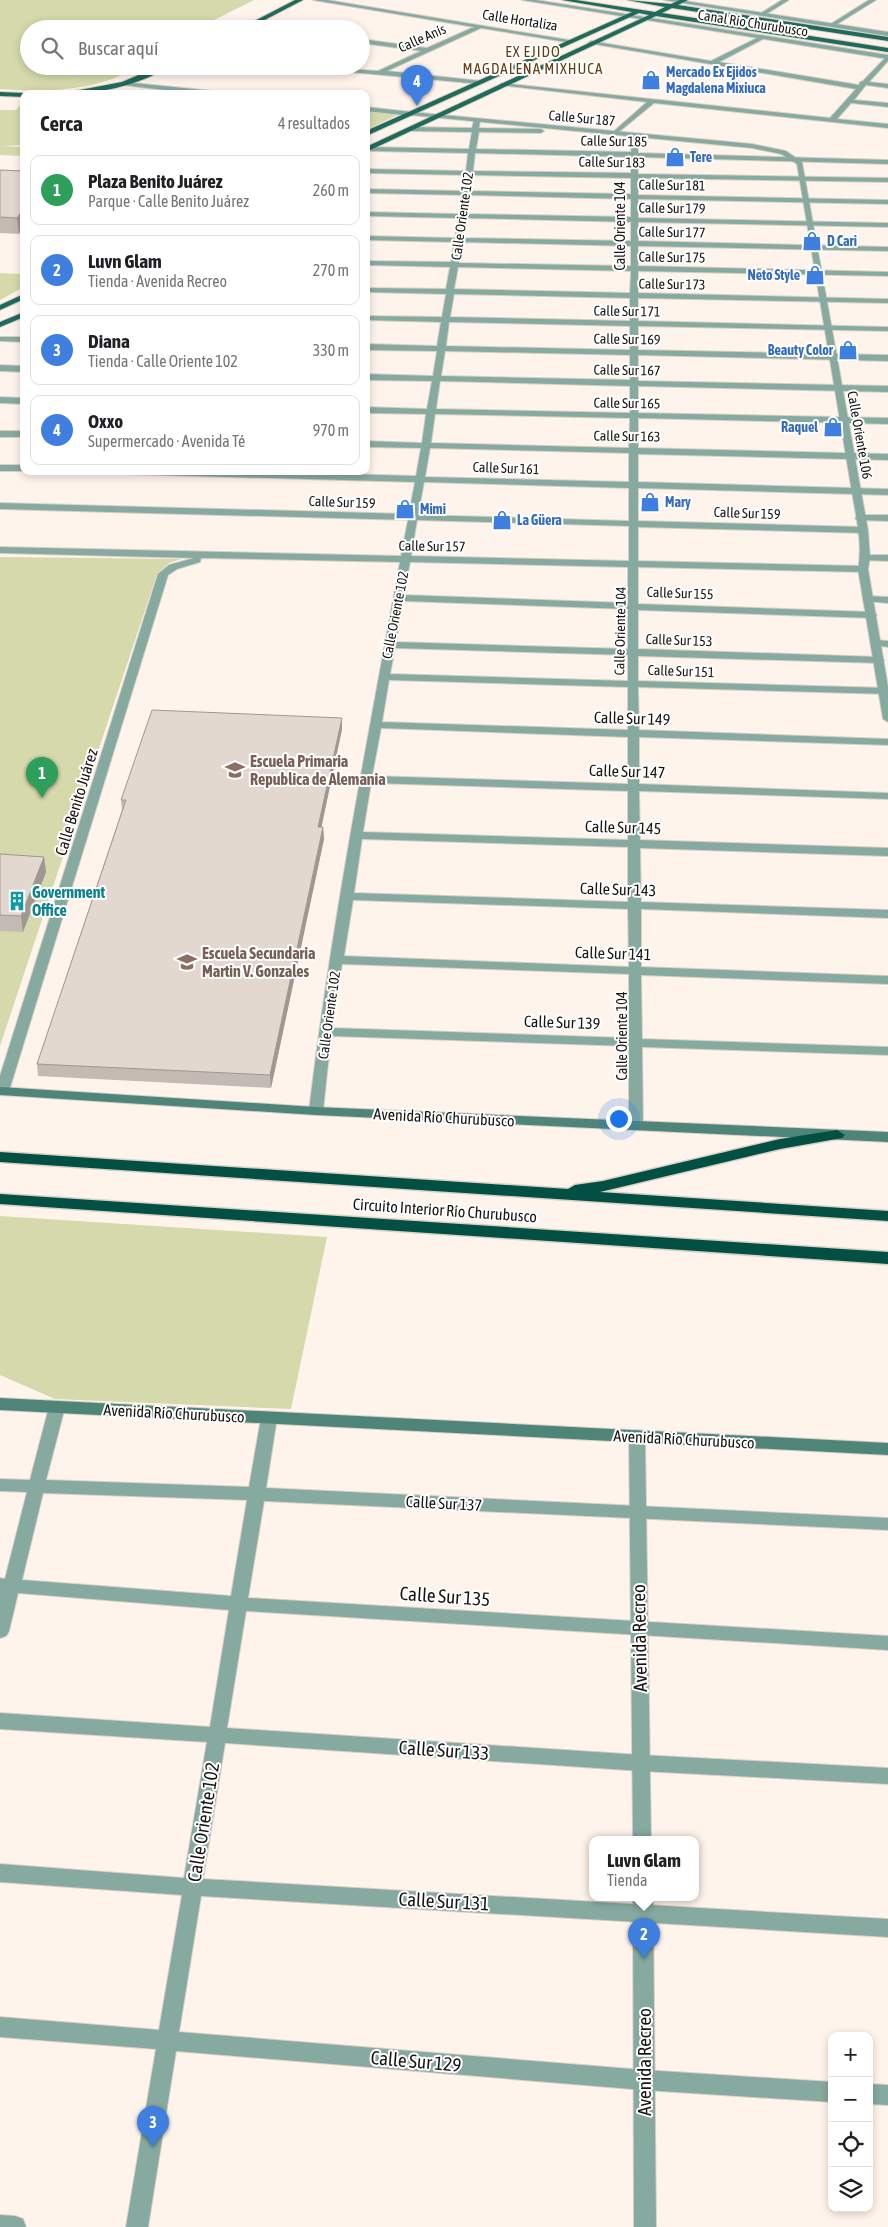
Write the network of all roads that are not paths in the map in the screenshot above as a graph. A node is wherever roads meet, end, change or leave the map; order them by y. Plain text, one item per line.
1 (300, 0) edge
2 (316, 0) edge
3 (525, 0) edge
4 (565, 0) edge
5 (630, 0) edge
6 (662, 0) edge
7 (667, 0) edge
8 (786, 0) edge
9 (873, 0) edge
10 (682, 1) edge
11 (655, 4) junction
12 (671, 7) junction
13 (638, 11) junction
14 (655, 14) junction
15 (761, 15) junction
16 (628, 16) junction
17 (646, 18) junction
18 (261, 20) edge
19 (832, 25) junction
20 (479, 26) junction
21 (888, 34) edge
22 (763, 37) junction
23 (888, 40) edge
24 (572, 41) junction
25 (370, 42) edge
26 (591, 43) junction
27 (426, 50) junction
28 (888, 50) edge
29 (888, 57) edge
30 (712, 63) junction
31 (370, 72) edge
32 (376, 73) junction
33 (145, 75) edge
34 (480, 82) junction
35 (124, 84) junction
36 (502, 85) junction
37 (861, 85) junction
38 (888, 86) edge
39 (87, 90) edge
40 (183, 90) edge
41 (0, 94) edge
42 (20, 95) edge
43 (849, 101) junction
44 (651, 102) junction
45 (888, 105) edge
46 (370, 109) edge
47 (412, 114) junction
48 (436, 116) junction
49 (832, 120) junction
50 (476, 125) junction
51 (888, 126) edge
52 (410, 129) junction
53 (540, 131) dead end
54 (370, 132) edge
55 (615, 133) junction
56 (635, 135) junction
57 (370, 149) edge
58 (370, 150) edge
59 (472, 150) junction
60 (634, 154) junction
61 (795, 158) junction
62 (888, 162) edge
63 (370, 170) edge
64 (468, 172) junction
65 (633, 175) junction
66 (804, 179) junction
67 (888, 180) edge
68 (370, 191) edge
69 (464, 193) junction
70 (634, 197) junction
71 (807, 201) junction
72 (888, 202) edge
73 (370, 214) edge
74 (461, 216) junction
75 (634, 220) junction
76 (811, 223) junction
77 (888, 225) edge
78 (370, 238) edge
79 (458, 239) junction
80 (634, 243) junction
81 (814, 247) junction
82 (888, 249) edge
83 (370, 263) edge
84 (455, 265) junction
85 (634, 269) junction
86 (818, 273) junction
87 (888, 274) edge
88 (370, 290) edge
89 (451, 292) junction
90 (634, 296) junction
91 (20, 298) edge
92 (822, 300) junction
93 (888, 301) edge
94 (0, 308) edge
95 (20, 316) edge
96 (370, 318) edge
97 (444, 320) junction
98 (0, 325) edge
99 (633, 325) junction
100 (828, 329) junction
101 (888, 329) edge
102 (0, 339) edge
103 (20, 340) edge
104 (370, 347) edge
105 (440, 348) junction
106 (633, 353) junction
107 (832, 358) junction
108 (888, 358) edge
109 (0, 368) edge
110 (20, 369) edge
111 (370, 378) edge
112 (436, 379) junction
113 (634, 384) junction
114 (838, 389) junction
115 (888, 389) edge
116 (0, 400) edge
117 (20, 401) edge
118 (370, 410) edge
119 (430, 412) junction
120 (634, 417) junction
121 (843, 420) junction
122 (888, 421) edge
123 (0, 434) edge
124 (20, 434) edge
125 (370, 444) edge
126 (426, 445) junction
127 (634, 450) junction
128 (850, 456) junction
129 (888, 457) edge
130 (0, 468) edge
131 (20, 468) edge
132 (255, 475) edge
133 (419, 480) junction
134 (635, 486) junction
135 (857, 492) junction
136 (888, 492) edge
137 (0, 506) edge
138 (413, 517) junction
139 (860, 518) junction
140 (888, 518) edge
141 (635, 524) junction
142 (863, 530) junction
143 (0, 550) edge
144 (214, 557) junction
145 (865, 558) junction
146 (888, 558) edge
147 (406, 559) junction
148 (634, 564) junction
149 (863, 570) junction
150 (398, 598) junction
151 (868, 599) junction
152 (888, 600) edge
153 (634, 605) junction
154 (872, 615) junction
155 (876, 643) junction
156 (888, 644) edge
157 (389, 645) junction
158 (635, 653) junction
159 (879, 660) junction
160 (383, 677) junction
161 (633, 685) junction
162 (886, 691) edge
163 (888, 719) edge
164 (375, 726) junction
165 (634, 734) junction
166 (888, 742) edge
167 (366, 779) junction
168 (635, 788) junction
169 (888, 796) edge
170 (358, 835) junction
171 (636, 844) junction
172 (888, 852) edge
173 (347, 896) junction
174 (636, 905) junction
175 (888, 914) edge
176 (336, 960) junction
177 (635, 970) junction
178 (888, 980) edge
179 (325, 1032) junction
180 (635, 1041) junction
181 (888, 1051) edge
182 (1, 1091) edge
183 (316, 1111) junction
184 (636, 1126) junction
185 (837, 1135) junction
186 (888, 1137) edge
187 (0, 1157) edge
188 (544, 1194) junction
189 (0, 1199) edge
190 (888, 1216) edge
191 (888, 1258) edge
192 (0, 1404) edge
193 (58, 1407) junction
194 (269, 1418) junction
195 (637, 1436) junction
196 (888, 1449) edge
197 (0, 1485) edge
198 (37, 1487) junction
199 (257, 1494) junction
200 (638, 1513) junction
201 (888, 1524) edge
202 (6, 1585) edge
203 (239, 1604) junction
204 (639, 1630) junction
205 (0, 1631) edge
206 (888, 1643) edge
207 (0, 1722) edge
208 (217, 1735) junction
209 (641, 1763) junction
210 (888, 1776) edge
211 (642, 1836) edge
212 (0, 1873) edge
213 (193, 1887) junction
214 (643, 1905) edge
215 (888, 1928) edge
216 (0, 2027) edge
217 (166, 2041) junction
218 (644, 2080) junction
219 (828, 2092) edge
220 (873, 2094) edge
221 (888, 2095) edge
222 (0, 2226) edge
223 (15, 2227) edge
224 (137, 2227) edge
225 (644, 2227) edge

1 - 18 main road
2 - 20 street, Calle Hortaliza
3 - 16 street, Canal Río Churubusco
4 - 13 main road, Canal Río Churubusco
5 - 11 main road, Canal Río Churubusco
6 - 11 main road
7 - 10 street, Canal Río Churubusco
8 - 15 street
9 - 19 street
10 - 12 main road
10 - 15 street, Canal Río Churubusco
11 - 12 main road, Canal Río Churubusco
11 - 13 main road
12 - 14 main road
12 - 23 main road, Canal Río Churubusco
13 - 14 main road, Canal Río Churubusco
13 - 16 main road
14 - 17 main road
14 - 28 main road, Canal Río Churubusco
15 - 19 street, Canal Río Churubusco
16 - 17 street, Canal Río Churubusco
16 - 24 main road
17 - 22 street, Canal Río Churubusco
17 - 26 main road
19 - 21 street, Canal Río Churubusco
20 - 24 street, Calle Hortaliza
20 - 27 street, Calle Anís
22 - 29 street, Canal Río Churubusco
22 - 30 street
24 - 34 main road
25 - 27 street
26 - 30 street
26 - 36 main road
27 - 32 street, Calle Anís
29 - 37 street
30 - 37 street
31 - 32 street
32 - 34 street
33 - 35 main road
34 - 47 main road
35 - 39 main road
35 - 40 street
36 - 44 street
36 - 48 main road
37 - 38 street
37 - 43 street
41 - 42 main road
43 - 45 street
43 - 49 street
44 - 49 street
44 - 55 street
46 - 47 street, Calle Sur 187
47 - 48 street, Calle Sur 187
47 - 54 main road
48 - 50 street, Calle Sur 187
48 - 52 main road
49 - 51 street
50 - 52 street, Calle Sur 187
50 - 53 street, Calle Sur 187
50 - 55 street, Calle Sur 187
50 - 59 street, Calle Oriente 102
52 - 57 main road
55 - 56 street, Calle Sur 187
56 - 60 street, Calle Oriente 104
56 - 61 street, Calle Sur 187
58 - 59 street, Calle Sur 185
59 - 60 street, Calle Sur 185
59 - 64 street, Calle Oriente 102
60 - 61 street, Calle Sur 185
60 - 65 street, Calle Oriente 104
61 - 62 street, Calle Sur 185
61 - 66 street, Calle Oriente 106
63 - 64 street, Calle Sur 183
64 - 65 street, Calle Sur 183
64 - 69 street, Calle Oriente 102
65 - 66 street, Calle Sur 183
65 - 70 street, Calle Oriente 104
66 - 67 street, Calle Sur 183
66 - 71 street, Calle Oriente 106
68 - 69 street, Calle Sur 181
69 - 70 street, Calle Sur 181
69 - 74 street, Calle Oriente 102
70 - 71 street, Calle Sur 181
70 - 75 street, Calle Oriente 104
71 - 72 street, Calle Sur 181
71 - 76 street, Calle Oriente 106
73 - 74 street, Calle Sur 179
74 - 75 street, Calle Sur 179
74 - 79 street, Calle Oriente 102
75 - 76 street, Calle Sur 179
75 - 80 street, Calle Oriente 104
76 - 77 street, Calle Sur 179
76 - 81 street, Calle Oriente 106
78 - 79 street, Calle Sur 177
79 - 80 street, Calle Sur 177
79 - 84 street, Calle Oriente 102
80 - 81 street, Calle Sur 177
80 - 85 street, Calle Oriente 104
81 - 82 street, Calle Sur 177
81 - 86 street, Calle Oriente 106
83 - 84 street, Calle Sur 175
84 - 85 street, Calle Sur 175
84 - 89 street, Calle Oriente 102
85 - 86 street, Calle Sur 175
85 - 90 street, Calle Oriente 104
86 - 87 street, Calle Sur 175
86 - 92 street, Calle Oriente 106
88 - 89 street, Calle Sur 173
89 - 90 street, Calle Sur 173
89 - 97 street, Calle Oriente 102
90 - 92 street, Calle Sur 173
90 - 99 street, Calle Oriente 104
91 - 94 main road
92 - 93 street, Calle Sur 173
92 - 100 street, Calle Oriente 106
95 - 98 main road
96 - 97 street, Calle Sur 171
97 - 99 street, Calle Sur 171
97 - 105 street, Calle Oriente 102
99 - 100 street, Calle Sur 171
99 - 106 street, Calle Oriente 104
100 - 101 street, Calle Sur 171
100 - 107 street, Calle Oriente 106
102 - 103 street
104 - 105 street, Calle Sur 169
105 - 106 street, Calle Sur 169
105 - 112 street, Calle Oriente 102
106 - 107 street, Calle Sur 169
106 - 113 street, Calle Oriente 104
107 - 108 street, Calle Sur 169
107 - 114 street, Calle Oriente 106
109 - 110 street
111 - 112 street, Calle Sur 167
112 - 113 street, Calle Sur 167
112 - 119 street, Calle Oriente 102
113 - 114 street, Calle Sur 167
113 - 120 street, Calle Oriente 104
114 - 115 street, Calle Sur 167
114 - 121 street, Calle Oriente 106
116 - 117 street
118 - 119 street, Calle Sur 165
119 - 120 street, Calle Sur 165
119 - 126 street, Calle Oriente 102
120 - 121 street, Calle Sur 165
120 - 127 street, Calle Oriente 104
121 - 122 street, Calle Sur 165
121 - 128 street, Calle Oriente 106
123 - 124 street
125 - 126 street, Calle Sur 163
126 - 127 street, Calle Sur 163
126 - 133 street, Calle Oriente 102
127 - 128 street, Calle Sur 163
127 - 134 street, Calle Oriente 104
128 - 129 street, Calle Sur 163
128 - 135 street, Calle Oriente 106
130 - 131 street
132 - 133 street, Calle Sur 161
133 - 134 street, Calle Sur 161
133 - 138 street, Calle Oriente 102
134 - 135 street, Calle Sur 161
134 - 141 street, Calle Oriente 104
135 - 136 street, Calle Sur 161
135 - 139 street, Calle Oriente 106
137 - 138 street, Calle Sur 159
138 - 141 street, Calle Sur 159
138 - 147 street, Calle Oriente 102
139 - 140 street
139 - 142 street, Calle Oriente 106
141 - 142 street, Calle Sur 159
141 - 148 street, Calle Oriente 104
142 - 145 street, Calle Oriente 106
143 - 144 street, Calle Sur 157
144 - 147 street, Calle Sur 157
144 - 182 street, Calle Benito Juárez
145 - 146 street
145 - 149 street, Calle Oriente 106
147 - 148 street, Calle Sur 157
147 - 150 street, Calle Oriente 102
148 - 149 street, Calle Sur 157
148 - 153 street, Calle Oriente 104
149 - 151 street, Calle Oriente 106
150 - 153 street, Calle Sur 155
150 - 157 street, Calle Oriente 102
151 - 152 street
151 - 154 street, Calle Oriente 106
153 - 154 street, Calle Sur 155
153 - 158 street, Calle Oriente 104
154 - 155 street, Calle Oriente 106
155 - 156 street
155 - 159 street, Calle Oriente 106
157 - 158 street, Calle Sur 153
157 - 160 street, Calle Oriente 102
158 - 159 street, Calle Sur 153
158 - 161 street, Calle Oriente 104
159 - 162 street, Calle Oriente 106
160 - 161 street, Calle Sur 151
160 - 164 street, Calle Oriente 102
161 - 162 street, Calle Sur 151
161 - 165 street, Calle Oriente 104
162 - 163 street, Calle Oriente 106
164 - 165 street, Calle Sur 149
164 - 167 street, Calle Oriente 102
165 - 166 street, Calle Sur 149
165 - 168 street, Calle Oriente 104
167 - 168 street, Calle Sur 147
167 - 170 street, Calle Oriente 102
168 - 169 street, Calle Sur 147
168 - 171 street, Calle Oriente 104
170 - 171 street, Calle Sur 145
170 - 173 street, Calle Oriente 102
171 - 172 street, Calle Sur 145
171 - 174 street, Calle Oriente 104
173 - 174 street, Calle Sur 143
173 - 176 street, Calle Oriente 102
174 - 175 street, Calle Sur 143
174 - 177 street, Calle Oriente 104
176 - 177 street, Calle Sur 141
176 - 179 street, Calle Oriente 102
177 - 178 street, Calle Sur 141
177 - 180 street, Calle Oriente 104
179 - 180 street, Calle Sur 139
179 - 183 street, Calle Oriente 102
180 - 181 street, Calle Sur 139
180 - 184 street, Calle Oriente 104
182 - 183 main road, Avenida Río Churubusco
183 - 184 main road, Avenida Río Churubusco
184 - 185 main road, Avenida Río Churubusco
185 - 186 main road, Avenida Río Churubusco
185 - 188 highway
187 - 188 highway, Circuito Interior Río Churubusco
188 - 190 highway, Circuito Interior Río Churubusco
189 - 191 highway, Circuito Interior Río Churubusco
192 - 193 main road, Avenida Río Churubusco
193 - 194 main road, Avenida Río Churubusco
193 - 198 street
194 - 195 main road, Avenida Río Churubusco
194 - 199 street, Calle Oriente 102
195 - 196 main road, Avenida Río Churubusco
195 - 200 street, Avenida Recreo
197 - 198 street, Calle Sur 137
198 - 199 street, Calle Sur 137
198 - 202 street
199 - 200 street, Calle Sur 137
199 - 203 street, Calle Oriente 102
200 - 201 street, Calle Sur 137
200 - 204 street, Avenida Recreo
202 - 203 street, Calle Sur 135
202 - 205 street
203 - 204 street, Calle Sur 135
203 - 208 street, Calle Oriente 102
204 - 206 street, Calle Sur 135
204 - 209 street, Avenida Recreo
207 - 208 street, Calle Sur 133
208 - 209 street, Calle Sur 133
208 - 213 street, Calle Oriente 102
209 - 210 street, Calle Sur 133
209 - 211 street, Avenida Recreo
212 - 213 street, Calle Sur 131
213 - 214 street, Calle Sur 131
213 - 217 street, Calle Oriente 102
214 - 215 street, Calle Sur 131
214 - 218 street, Avenida Recreo
216 - 217 street, Calle Sur 129
217 - 218 street, Calle Sur 129
217 - 224 street, Calle Oriente 102
218 - 219 street, Calle Sur 129
218 - 225 street, Avenida Recreo
220 - 221 street
222 - 223 street

